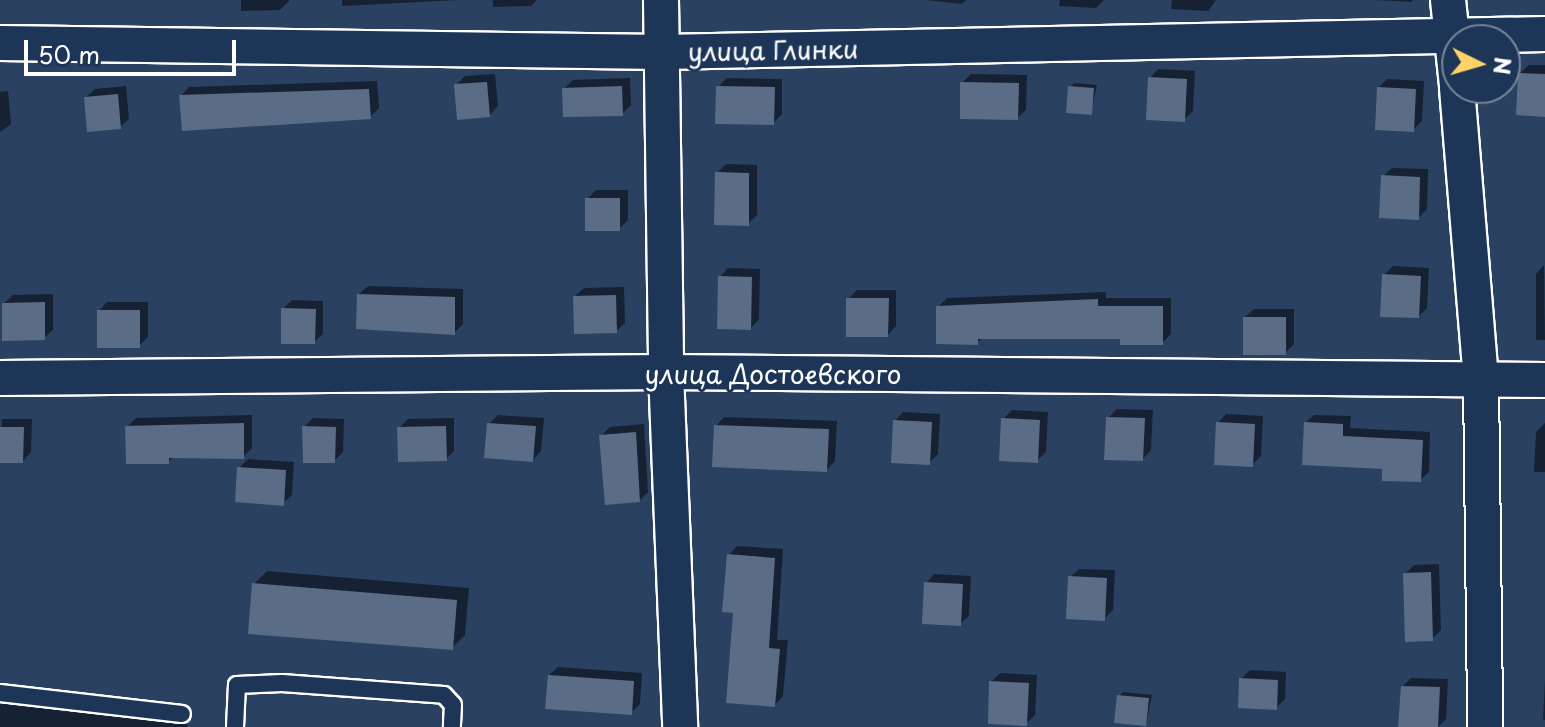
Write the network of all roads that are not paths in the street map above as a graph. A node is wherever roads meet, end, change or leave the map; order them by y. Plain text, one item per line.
1 (661, 0) edge
2 (1448, 0) edge
3 (1451, 24) edge
4 (1521, 34) edge
5 (1545, 34) edge
6 (1441, 35) edge
7 (0, 43) edge
8 (663, 52) junction
9 (1458, 104) edge
10 (666, 372) junction
11 (0, 378) edge
12 (1545, 380) edge
13 (1481, 381) junction
14 (0, 693) edge
15 (182, 714) dead end
16 (235, 727) edge
17 (452, 727) edge
18 (680, 727) edge
19 (1485, 727) edge

1 - 8 street
2 - 3 street
4 - 5 street, улица Глинки
6 - 8 street, улица Глинки
7 - 8 street, улица Глинки
8 - 10 street
9 - 13 street
10 - 11 street, улица Достоевского
10 - 13 street, улица Достоевского
10 - 18 street
12 - 13 street, улица Достоевского
13 - 19 street
14 - 15 lane
16 - 17 lane

